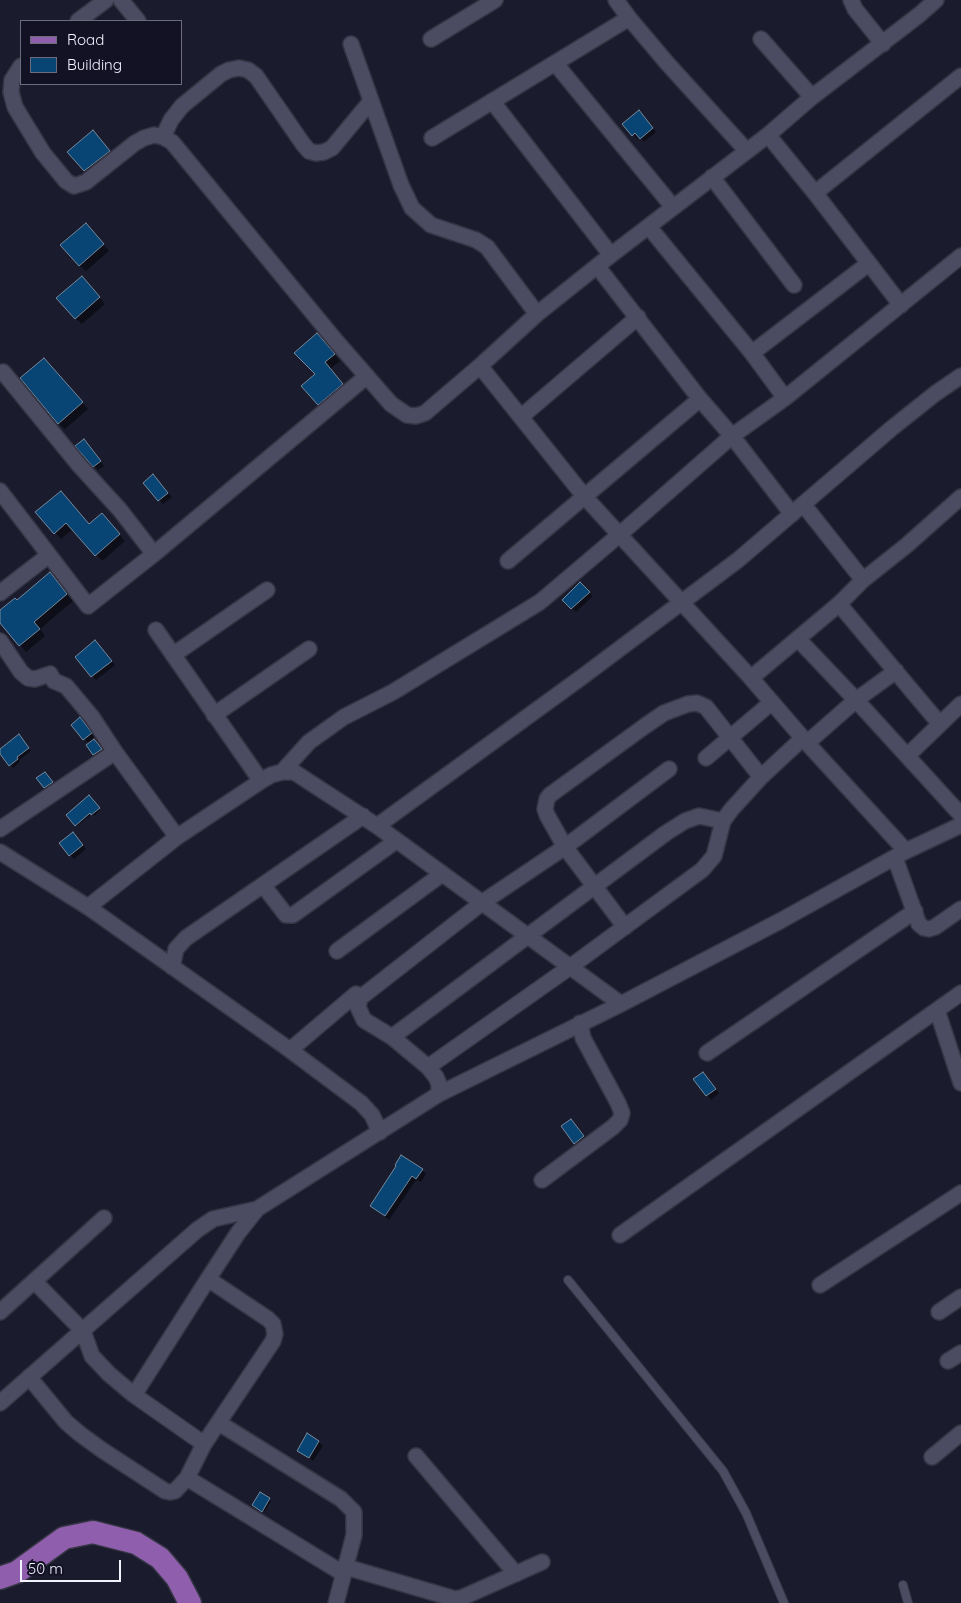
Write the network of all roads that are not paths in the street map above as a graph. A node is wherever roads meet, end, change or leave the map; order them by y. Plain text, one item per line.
1 (106, 0) edge
2 (121, 0) edge
3 (495, 0) edge
4 (616, 0) edge
5 (851, 0) edge
6 (936, 0) edge
7 (629, 18) junction
8 (79, 20) edge
9 (137, 20) edge
10 (432, 39) dead end
11 (761, 39) dead end
12 (351, 44) dead end
13 (882, 44) junction
14 (555, 63) junction
15 (20, 68) edge
16 (961, 76) edge
17 (812, 97) junction
18 (371, 101) junction
19 (492, 101) junction
20 (768, 135) junction
21 (163, 136) junction
22 (432, 138) dead end
23 (746, 150) junction
24 (712, 177) junction
25 (815, 193) junction
26 (673, 207) junction
27 (649, 227) junction
28 (611, 255) junction
29 (961, 256) edge
30 (868, 264) junction
31 (597, 266) junction
32 (794, 284) dead end
33 (900, 305) junction
34 (537, 314) junction
35 (638, 317) junction
36 (752, 353) junction
37 (480, 366) junction
38 (3, 372) dead end
39 (367, 376) junction
40 (961, 376) edge
41 (785, 398) junction
42 (700, 399) junction
43 (522, 416) junction
44 (732, 436) junction
45 (0, 491) edge
46 (584, 496) junction
47 (961, 497) edge
48 (803, 504) junction
49 (792, 514) junction
50 (619, 535) junction
51 (154, 554) junction
52 (49, 555) junction
53 (508, 561) dead end
54 (863, 580) junction
55 (267, 590) dead end
56 (0, 593) edge
57 (682, 601) junction
58 (839, 604) junction
59 (156, 630) dead end
60 (798, 639) junction
61 (0, 642) edge
62 (309, 649) dead end
63 (173, 655) junction
64 (896, 670) junction
65 (751, 678) junction
66 (856, 700) junction
67 (772, 702) junction
68 (961, 704) edge
69 (214, 714) junction
70 (939, 724) junction
71 (729, 737) junction
72 (805, 740) junction
73 (115, 752) junction
74 (907, 756) junction
75 (706, 758) dead end
76 (669, 769) dead end
77 (282, 772) junction
78 (761, 777) junction
79 (261, 781) junction
80 (961, 815) edge
81 (363, 816) junction
82 (723, 821) junction
83 (961, 825) edge
84 (377, 826) junction
85 (0, 829) edge
86 (177, 837) junction
87 (396, 841) junction
88 (565, 847) junction
89 (0, 852) edge
90 (900, 854) junction
91 (442, 874) junction
92 (263, 885) junction
93 (594, 885) junction
94 (484, 902) junction
95 (88, 906) junction
96 (961, 909) edge
97 (915, 911) junction
98 (625, 927) junction
99 (527, 935) junction
100 (337, 952) dead end
101 (172, 967) junction
102 (570, 967) junction
103 (961, 993) edge
104 (356, 994) dead end
105 (621, 1004) junction
106 (937, 1010) junction
107 (580, 1023) junction
108 (392, 1037) junction
109 (290, 1050) junction
110 (707, 1053) dead end
111 (428, 1068) junction
112 (961, 1083) edge
113 (439, 1094) junction
114 (380, 1132) junction
115 (542, 1180) dead end
116 (961, 1193) edge
117 (257, 1210) junction
118 (104, 1218) dead end
119 (620, 1235) dead end
120 (208, 1279) junction
121 (568, 1280) dead end
122 (36, 1282) junction
123 (820, 1285) dead end
124 (961, 1297) edge
125 (0, 1312) edge
126 (940, 1312) dead end
127 (83, 1331) junction
128 (29, 1377) junction
129 (134, 1395) junction
130 (0, 1402) edge
131 (219, 1423) junction
132 (961, 1433) edge
133 (204, 1444) junction
134 (416, 1456) dead end
135 (932, 1457) dead end
136 (187, 1478) junction
137 (542, 1562) dead end
138 (345, 1570) junction
139 (516, 1574) junction
140 (0, 1578) edge
141 (903, 1585) dead end
142 (190, 1603) edge
143 (336, 1603) edge
144 (784, 1603) edge
145 (908, 1603) edge

1 - 8 street
2 - 9 street
3 - 10 street
4 - 7 street
5 - 13 street
6 - 13 street
7 - 14 street
7 - 23 street
11 - 17 street
12 - 18 street
13 - 17 street
14 - 19 street
14 - 26 street
15 - 21 street
16 - 25 street
17 - 20 street
18 - 21 street
18 - 34 street
19 - 22 street
19 - 28 street
20 - 23 street
20 - 25 street
21 - 39 street
23 - 24 street
24 - 26 street
24 - 32 street
25 - 30 street
26 - 27 street
27 - 28 street
27 - 36 street
28 - 31 street
29 - 33 street
30 - 33 street
30 - 36 street
31 - 34 street
31 - 35 street
33 - 41 street
34 - 37 street
35 - 42 street
35 - 43 street
36 - 41 street
37 - 39 street
37 - 43 street
38 - 51 street
39 - 51 street
40 - 48 street
41 - 44 street
42 - 44 street
42 - 46 street
43 - 46 street
44 - 49 street
44 - 50 street
45 - 52 street
46 - 50 street
46 - 53 street
47 - 54 street
48 - 49 street
48 - 54 street
49 - 57 street
50 - 57 street
50 - 77 street
51 - 52 street
52 - 56 street
54 - 58 street
55 - 63 street
57 - 65 street
57 - 84 street
58 - 60 street
58 - 64 street
59 - 63 street
60 - 65 street
60 - 66 street
61 - 73 street
62 - 69 street
63 - 69 street
64 - 66 street
64 - 70 street
65 - 67 street
66 - 72 street
66 - 74 street
67 - 71 street
67 - 72 street
68 - 70 street
69 - 79 street
70 - 74 street
71 - 75 street
71 - 78 street
71 - 88 street
72 - 78 street
72 - 90 street
73 - 85 street
73 - 86 street
74 - 80 street
76 - 88 street
77 - 79 street
77 - 81 street
78 - 82 street
79 - 86 street
81 - 84 street
81 - 92 street
82 - 93 street
82 - 98 street
83 - 90 street
84 - 87 street
86 - 95 street
87 - 91 street
87 - 92 street
88 - 93 street
88 - 94 street
89 - 95 street
90 - 97 street
90 - 105 street
91 - 94 street
91 - 100 street
92 - 101 street
93 - 98 street
93 - 99 street
94 - 99 street
94 - 108 street
95 - 101 street
96 - 97 street
97 - 110 street
98 - 102 street
99 - 102 street
99 - 108 street
101 - 109 street
102 - 105 street
102 - 111 street
103 - 106 street
104 - 109 street
105 - 107 street
106 - 112 street
106 - 119 street
107 - 113 street
107 - 115 street
108 - 111 street
109 - 114 street
111 - 113 street
113 - 114 street
114 - 117 street
116 - 123 street
117 - 120 street
117 - 127 street
118 - 122 street
120 - 129 street
120 - 131 street
121 - 144 lane
122 - 125 street
122 - 127 street
124 - 126 street
127 - 128 street
127 - 129 street
128 - 130 street
128 - 136 street
129 - 133 street
131 - 133 street
131 - 138 street
132 - 135 street
133 - 136 street
134 - 139 street
136 - 138 street
137 - 139 street
138 - 139 street
138 - 143 street
140 - 142 main road
141 - 145 lane

